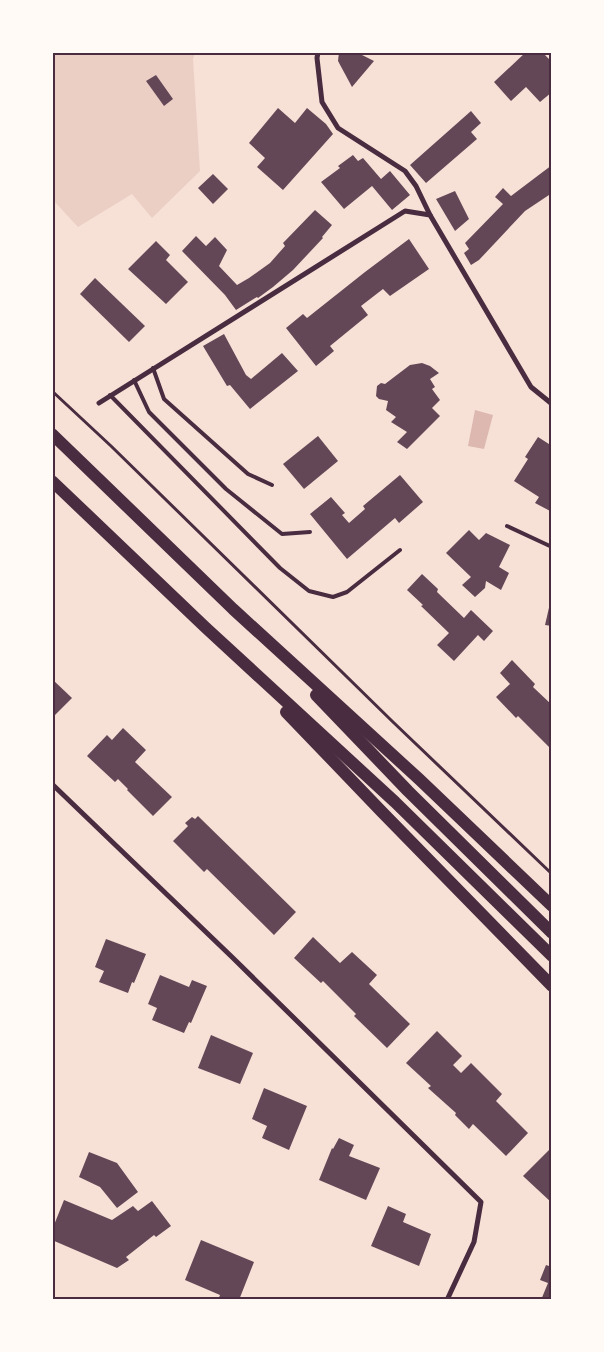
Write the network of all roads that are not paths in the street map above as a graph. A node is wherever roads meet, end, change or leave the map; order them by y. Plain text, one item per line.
1 (318, 52) edge
2 (430, 215) junction
3 (153, 368) junction
4 (134, 380) junction
5 (110, 395) junction
6 (99, 403) dead end
7 (552, 404) edge
8 (52, 434) edge
9 (52, 481) edge
10 (272, 485) dead end
11 (507, 526) dead end
12 (310, 532) dead end
13 (552, 547) edge
14 (400, 550) dead end
15 (232, 609) junction
16 (205, 626) junction
17 (52, 784) edge
18 (552, 906) edge
19 (552, 933) edge
20 (552, 956) edge
21 (552, 986) edge
22 (446, 1300) edge

1 - 2 street
2 - 3 street
2 - 7 street
3 - 4 street
3 - 10 lane
4 - 5 street
4 - 12 lane
5 - 6 street
5 - 14 lane
8 - 15 main road
9 - 16 main road
11 - 13 lane
15 - 18 main road
15 - 19 main road
16 - 20 main road
16 - 21 main road
17 - 22 street

